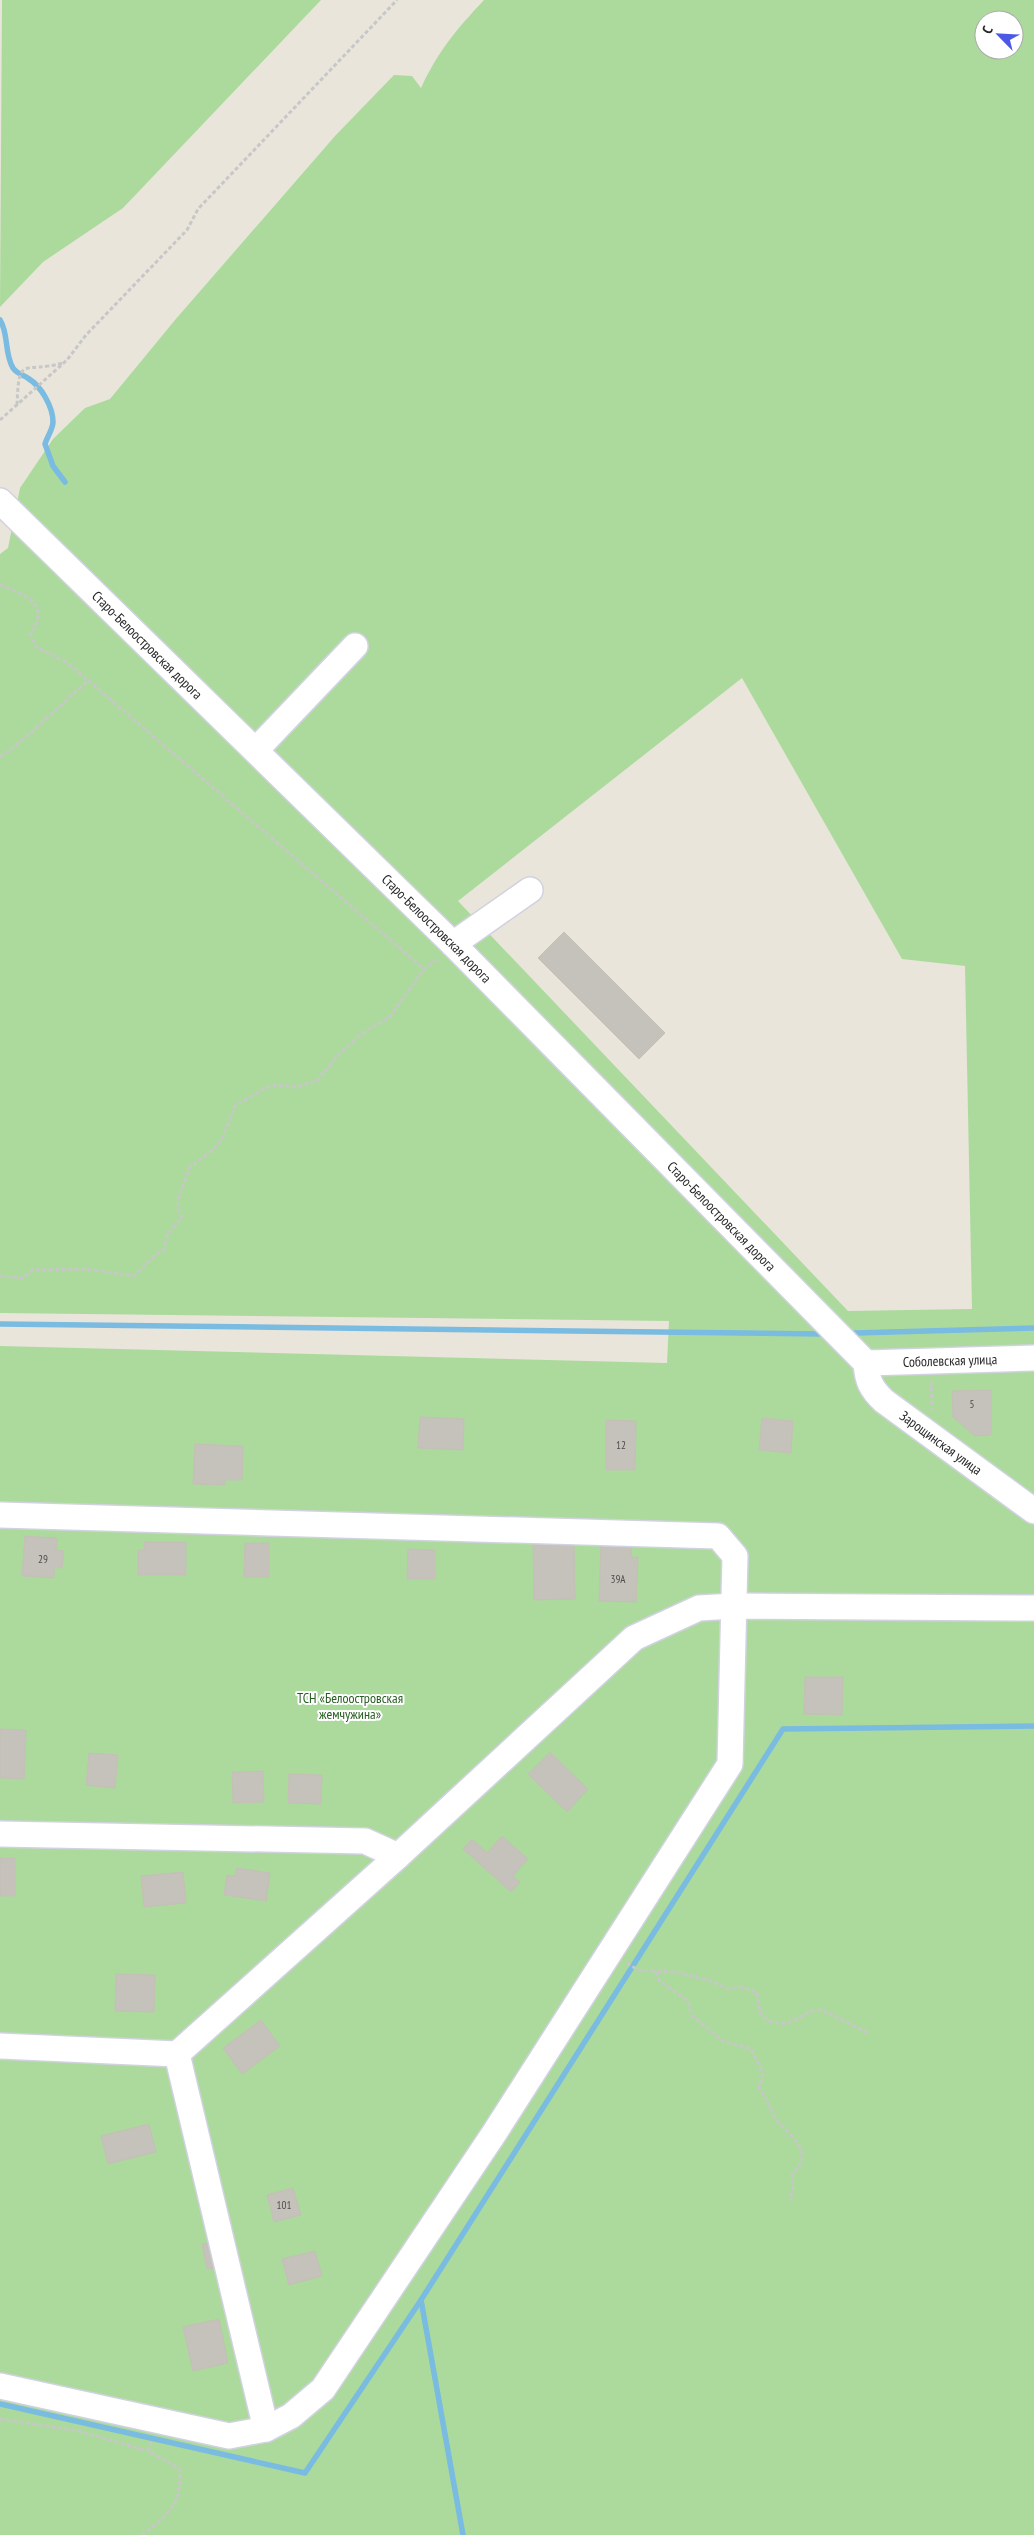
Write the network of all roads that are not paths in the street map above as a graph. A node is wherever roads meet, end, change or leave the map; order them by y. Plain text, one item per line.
1 (0, 501) edge
2 (355, 646) dead end
3 (256, 750) junction
4 (530, 890) dead end
5 (453, 944) junction
6 (1034, 1358) edge
7 (866, 1363) junction
8 (1034, 1511) edge
9 (0, 1515) edge
10 (735, 1606) junction
11 (1034, 1608) edge
12 (0, 1834) edge
13 (398, 1856) junction
14 (0, 2046) edge
15 (177, 2054) junction
16 (0, 2386) edge
17 (266, 2429) junction

1 - 3 street, Старо-Белоостровская дорога
2 - 3 street
3 - 5 street, Старо-Белоостровская дорога
4 - 5 street
5 - 7 street, Старо-Белоостровская дорога
6 - 7 street, Соболевская улица
7 - 8 street, Зарощинская улица
9 - 10 street
10 - 11 street
10 - 13 street
10 - 17 street
12 - 13 street
13 - 15 street
14 - 15 street
15 - 17 street
16 - 17 street

